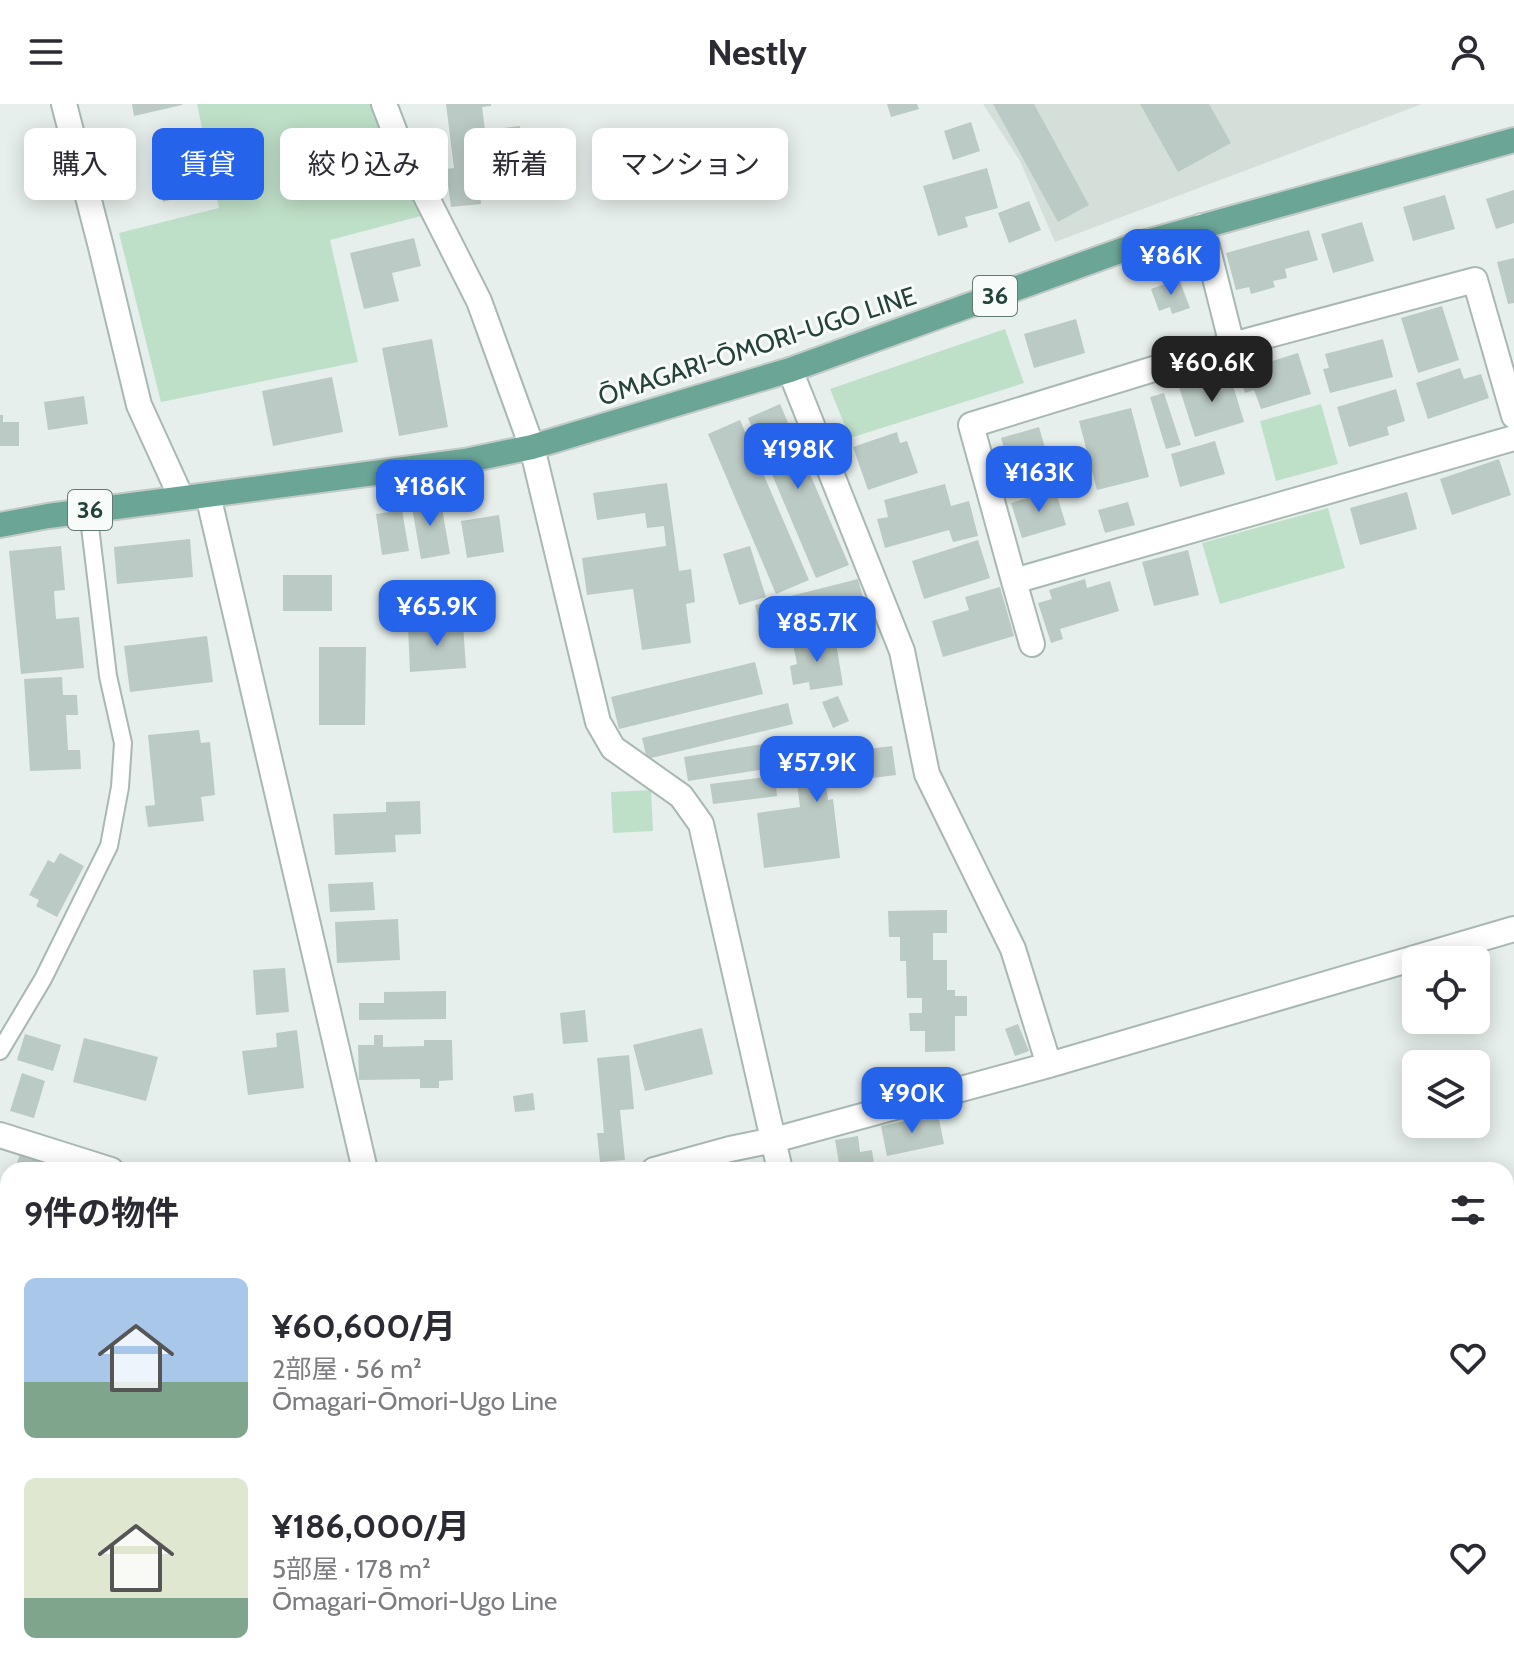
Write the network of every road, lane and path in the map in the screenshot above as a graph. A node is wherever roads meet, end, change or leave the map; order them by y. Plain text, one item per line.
1 (64, 104) edge
2 (384, 104) edge
3 (1514, 140) edge
4 (1202, 226) junction
5 (1232, 345) junction
6 (790, 370) junction
7 (1514, 416) edge
8 (1514, 438) edge
9 (532, 447) junction
10 (208, 495) junction
11 (181, 497) junction
12 (88, 510) junction
13 (0, 525) edge
14 (1014, 581) junction
15 (1032, 644) dead end
16 (1514, 929) edge
17 (0, 1051) edge
18 (1049, 1065) junction
19 (0, 1135) edge
20 (774, 1140) junction
21 (86, 1162) edge
22 (363, 1162) edge
23 (683, 1162) edge
24 (778, 1162) edge

1 - 11 street
2 - 9 street
3 - 4 main road, ŌMAGARI-ŌMORI-UGO LINE / 36
4 - 5 street
4 - 6 main road, ŌMAGARI-ŌMORI-UGO LINE / 36
5 - 7 street
5 - 14 street
6 - 9 main road, ŌMAGARI-ŌMORI-UGO LINE / 36
6 - 18 street
8 - 14 street
9 - 10 main road, ŌMAGARI-ŌMORI-UGO LINE / 36
9 - 20 street
10 - 11 main road, ŌMAGARI-ŌMORI-UGO LINE / 36
10 - 22 street
11 - 12 main road, ŌMAGARI-ŌMORI-UGO LINE / 36
12 - 13 main road, ŌMAGARI-ŌMORI-UGO LINE / 36
12 - 17 lane
14 - 15 street
16 - 18 street
18 - 20 street
19 - 21 street
20 - 23 street
20 - 24 street

